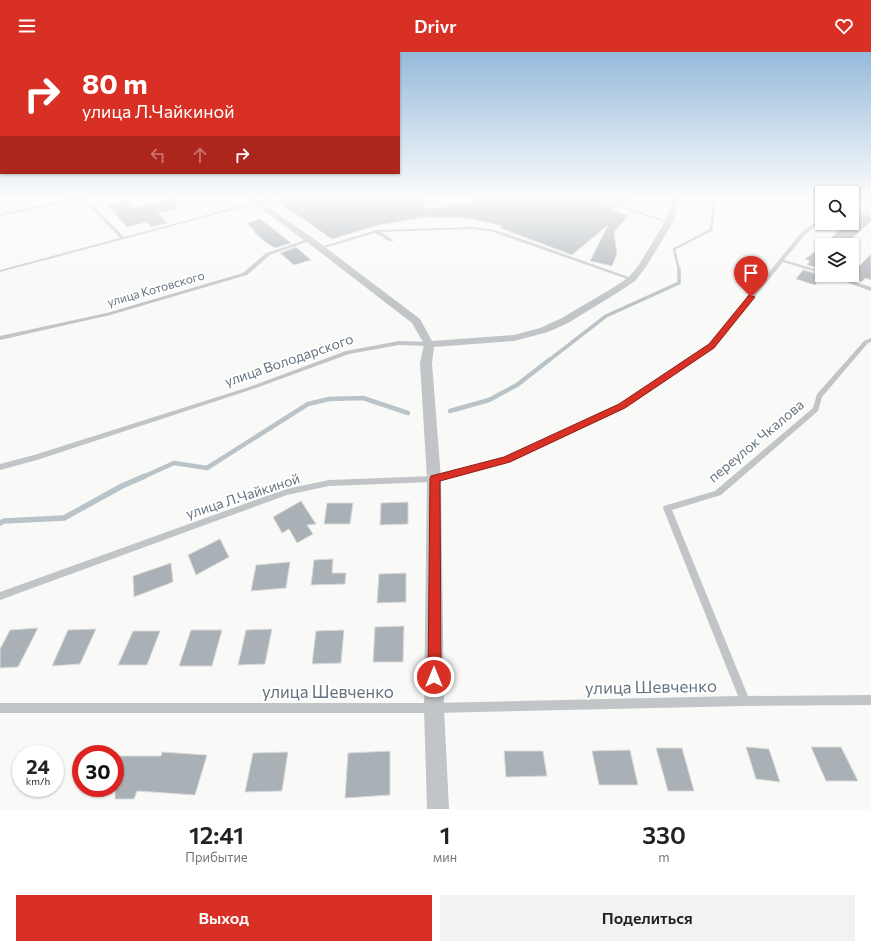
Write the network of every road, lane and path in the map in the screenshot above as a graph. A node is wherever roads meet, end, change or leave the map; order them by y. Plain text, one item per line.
1 (118, 232) edge
2 (142, 232) edge
3 (298, 232) edge
4 (370, 232) edge
5 (378, 232) edge
6 (497, 232) edge
7 (663, 232) edge
8 (805, 232) edge
9 (123, 238) junction
10 (391, 241) dead end
11 (314, 244) junction
12 (781, 260) junction
13 (0, 271) edge
14 (815, 271) edge
15 (632, 279) junction
16 (850, 282) edge
17 (871, 289) edge
18 (0, 338) edge
19 (871, 340) edge
20 (429, 344) junction
21 (0, 467) edge
22 (434, 479) junction
23 (0, 596) edge
24 (871, 700) edge
25 (745, 701) junction
26 (0, 708) edge
27 (434, 708) junction
28 (438, 809) edge

1 - 9 lane
2 - 9 lane
3 - 11 street
4 - 11 lane, улица Котовского
5 - 10 lane
6 - 15 lane, улица Котовского
7 - 15 street, улица Володарского
8 - 12 lane, улица Л.Чайкиной
9 - 13 lane
11 - 18 lane, улица Котовского
11 - 20 street
12 - 14 lane
12 - 22 lane, улица Л.Чайкиной
15 - 20 street, улица Володарского
16 - 17 lane
19 - 25 lane, переулок Чкалова
20 - 21 lane, улица Володарского
20 - 22 street
22 - 23 lane, улица Л.Чайкиной
22 - 27 street
24 - 25 lane, улица Шевченко
25 - 27 lane, улица Шевченко
26 - 27 lane, улица Шевченко
27 - 28 street

